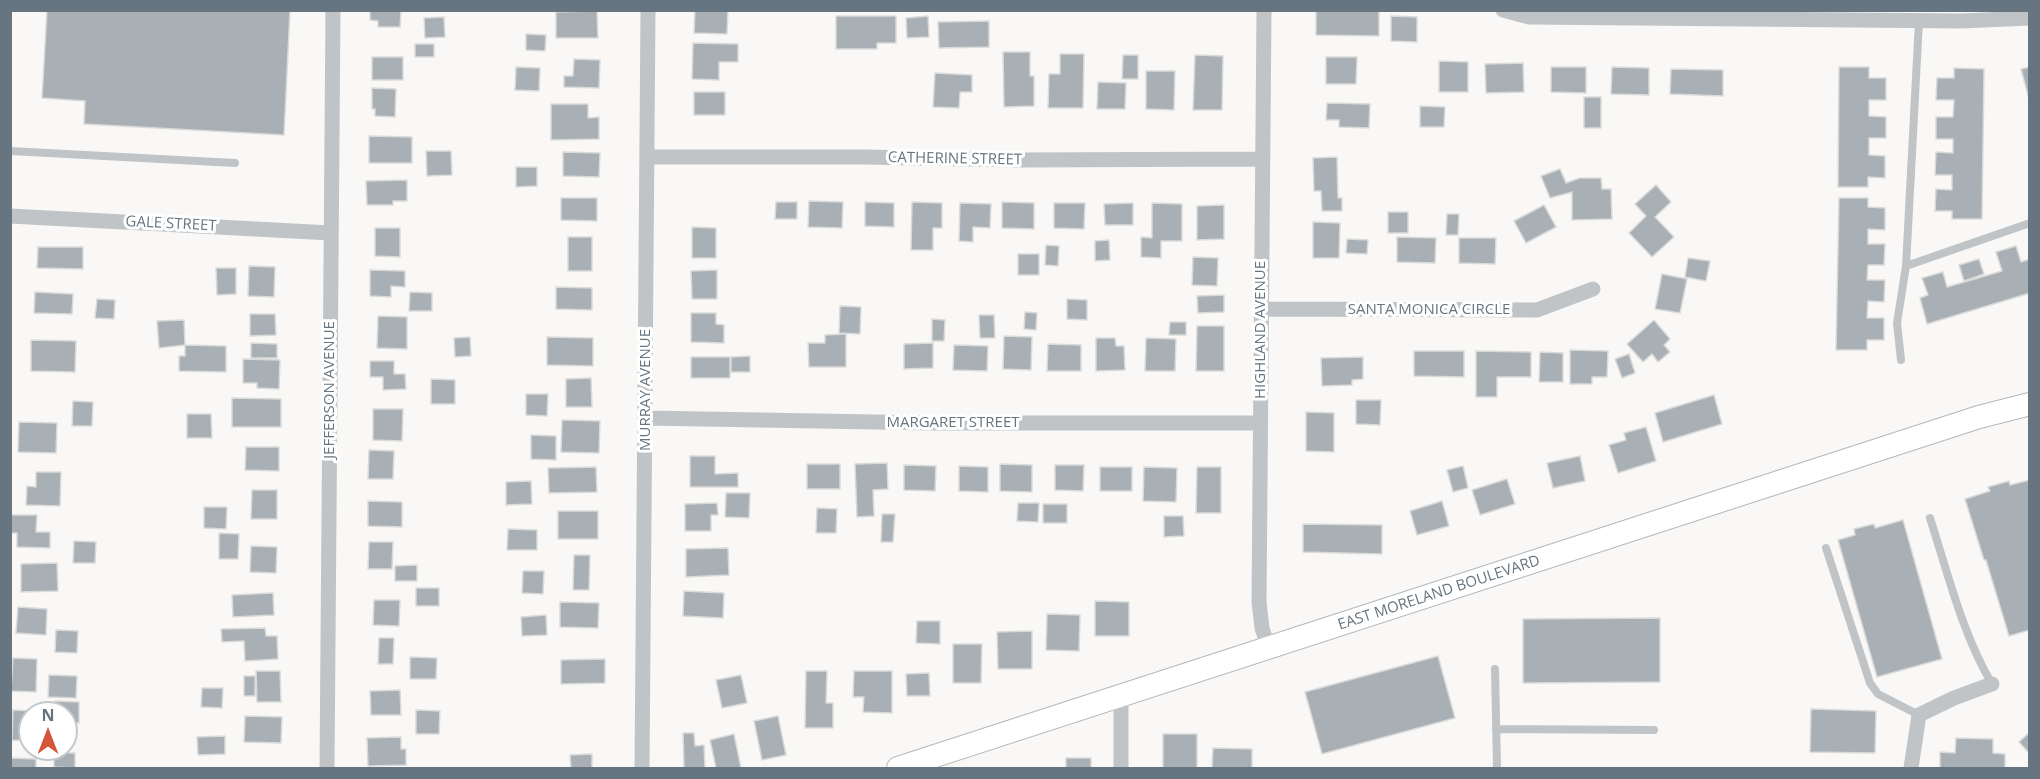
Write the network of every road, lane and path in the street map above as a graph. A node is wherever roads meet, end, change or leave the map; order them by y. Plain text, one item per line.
1 (333, 10) edge
2 (648, 10) edge
3 (1264, 10) edge
4 (1503, 10) edge
5 (1943, 16) edge
6 (2030, 18) edge
7 (1919, 21) junction
8 (10, 152) edge
9 (647, 157) junction
10 (1262, 159) junction
11 (235, 163) dead end
12 (10, 216) edge
13 (2030, 223) edge
14 (332, 233) junction
15 (1906, 266) junction
16 (1593, 289) dead end
17 (1261, 309) junction
18 (1901, 360) dead end
19 (2030, 391) edge
20 (2030, 404) edge
21 (1979, 417) junction
22 (646, 418) junction
23 (1260, 423) junction
24 (1930, 518) dead end
25 (1826, 548) dead end
26 (1269, 649) junction
27 (1495, 669) dead end
28 (1992, 684) joint
29 (1120, 697) junction
30 (1919, 715) junction
31 (1496, 729) junction
32 (1654, 730) dead end
33 (327, 768) edge
34 (642, 768) edge
35 (898, 768) edge
36 (1121, 768) edge
37 (1497, 768) edge
38 (1911, 768) edge

1 - 14 street, JEFFERSON AVENUE
2 - 9 street, MURRAY AVENUE
3 - 10 street, HIGHLAND AVENUE
4 - 7 street
5 - 6 street
5 - 7 street
7 - 15 lane
8 - 11 lane
9 - 10 street, CATHERINE STREET
9 - 22 street, MURRAY AVENUE
10 - 17 street, HIGHLAND AVENUE
12 - 14 street, GALE STREET
13 - 15 lane
14 - 33 street, JEFFERSON AVENUE
15 - 18 lane
16 - 17 street, SANTA MONICA CIRCLE
17 - 23 street, HIGHLAND AVENUE
19 - 21 main road, EAST MORELAND BOULEVARD
20 - 21 main road, EAST MORELAND BOULEVARD
21 - 26 main road, EAST MORELAND BOULEVARD
22 - 23 street, MARGARET STREET
22 - 34 street, MURRAY AVENUE
23 - 26 street, HIGHLAND AVENUE
24 - 28 lane
25 - 30 lane
26 - 29 main road, EAST MORELAND BOULEVARD
27 - 31 lane
28 - 30 street
29 - 35 main road, EAST MORELAND BOULEVARD
29 - 36 street
30 - 38 street
31 - 32 lane
31 - 37 lane

